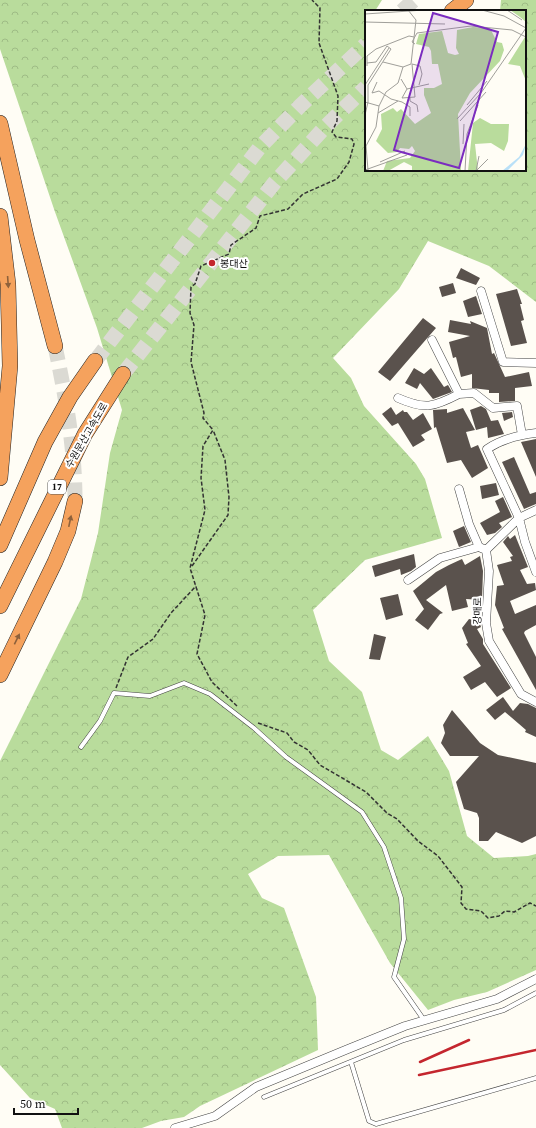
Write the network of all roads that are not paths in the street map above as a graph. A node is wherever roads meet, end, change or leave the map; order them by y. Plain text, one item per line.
1 (466, 0) edge
2 (453, 10) edge
3 (0, 123) edge
4 (0, 216) edge
5 (481, 291) dead end
6 (432, 340) dead end
7 (55, 346) tunnel mouth
8 (95, 361) tunnel mouth
9 (536, 363) edge
10 (123, 374) tunnel mouth
11 (459, 394) junction
12 (398, 398) dead end
13 (536, 433) edge
14 (522, 435) junction
15 (0, 478) edge
16 (458, 489) dead end
17 (74, 501) tunnel mouth
18 (536, 510) edge
19 (519, 518) junction
20 (0, 545) edge
21 (483, 549) junction
22 (536, 572) edge
23 (408, 580) dead end
24 (0, 606) edge
25 (0, 675) edge
26 (536, 702) edge
27 (81, 747) dead end
28 (536, 979) edge
29 (536, 993) edge
30 (424, 1020) junction
31 (351, 1062) junction
32 (536, 1078) edge
33 (264, 1097) dead end
34 (175, 1128) edge

1 - 2 highway
3 - 7 highway
4 -> 15 highway
5 - 9 street
6 - 11 street
8 - 20 highway
10 - 24 highway, 수원문산고속도로 / 17
11 - 12 street
11 - 14 street
13 - 14 street
14 - 19 street
16 - 21 street, 강매로
25 -> 17 highway, 17
18 - 19 street
19 - 21 street
19 - 22 street
21 - 23 street
21 - 26 street, 강매로
27 - 30 lane
28 - 30 street
29 - 31 lane
30 - 34 street
31 - 32 lane
31 - 33 lane

